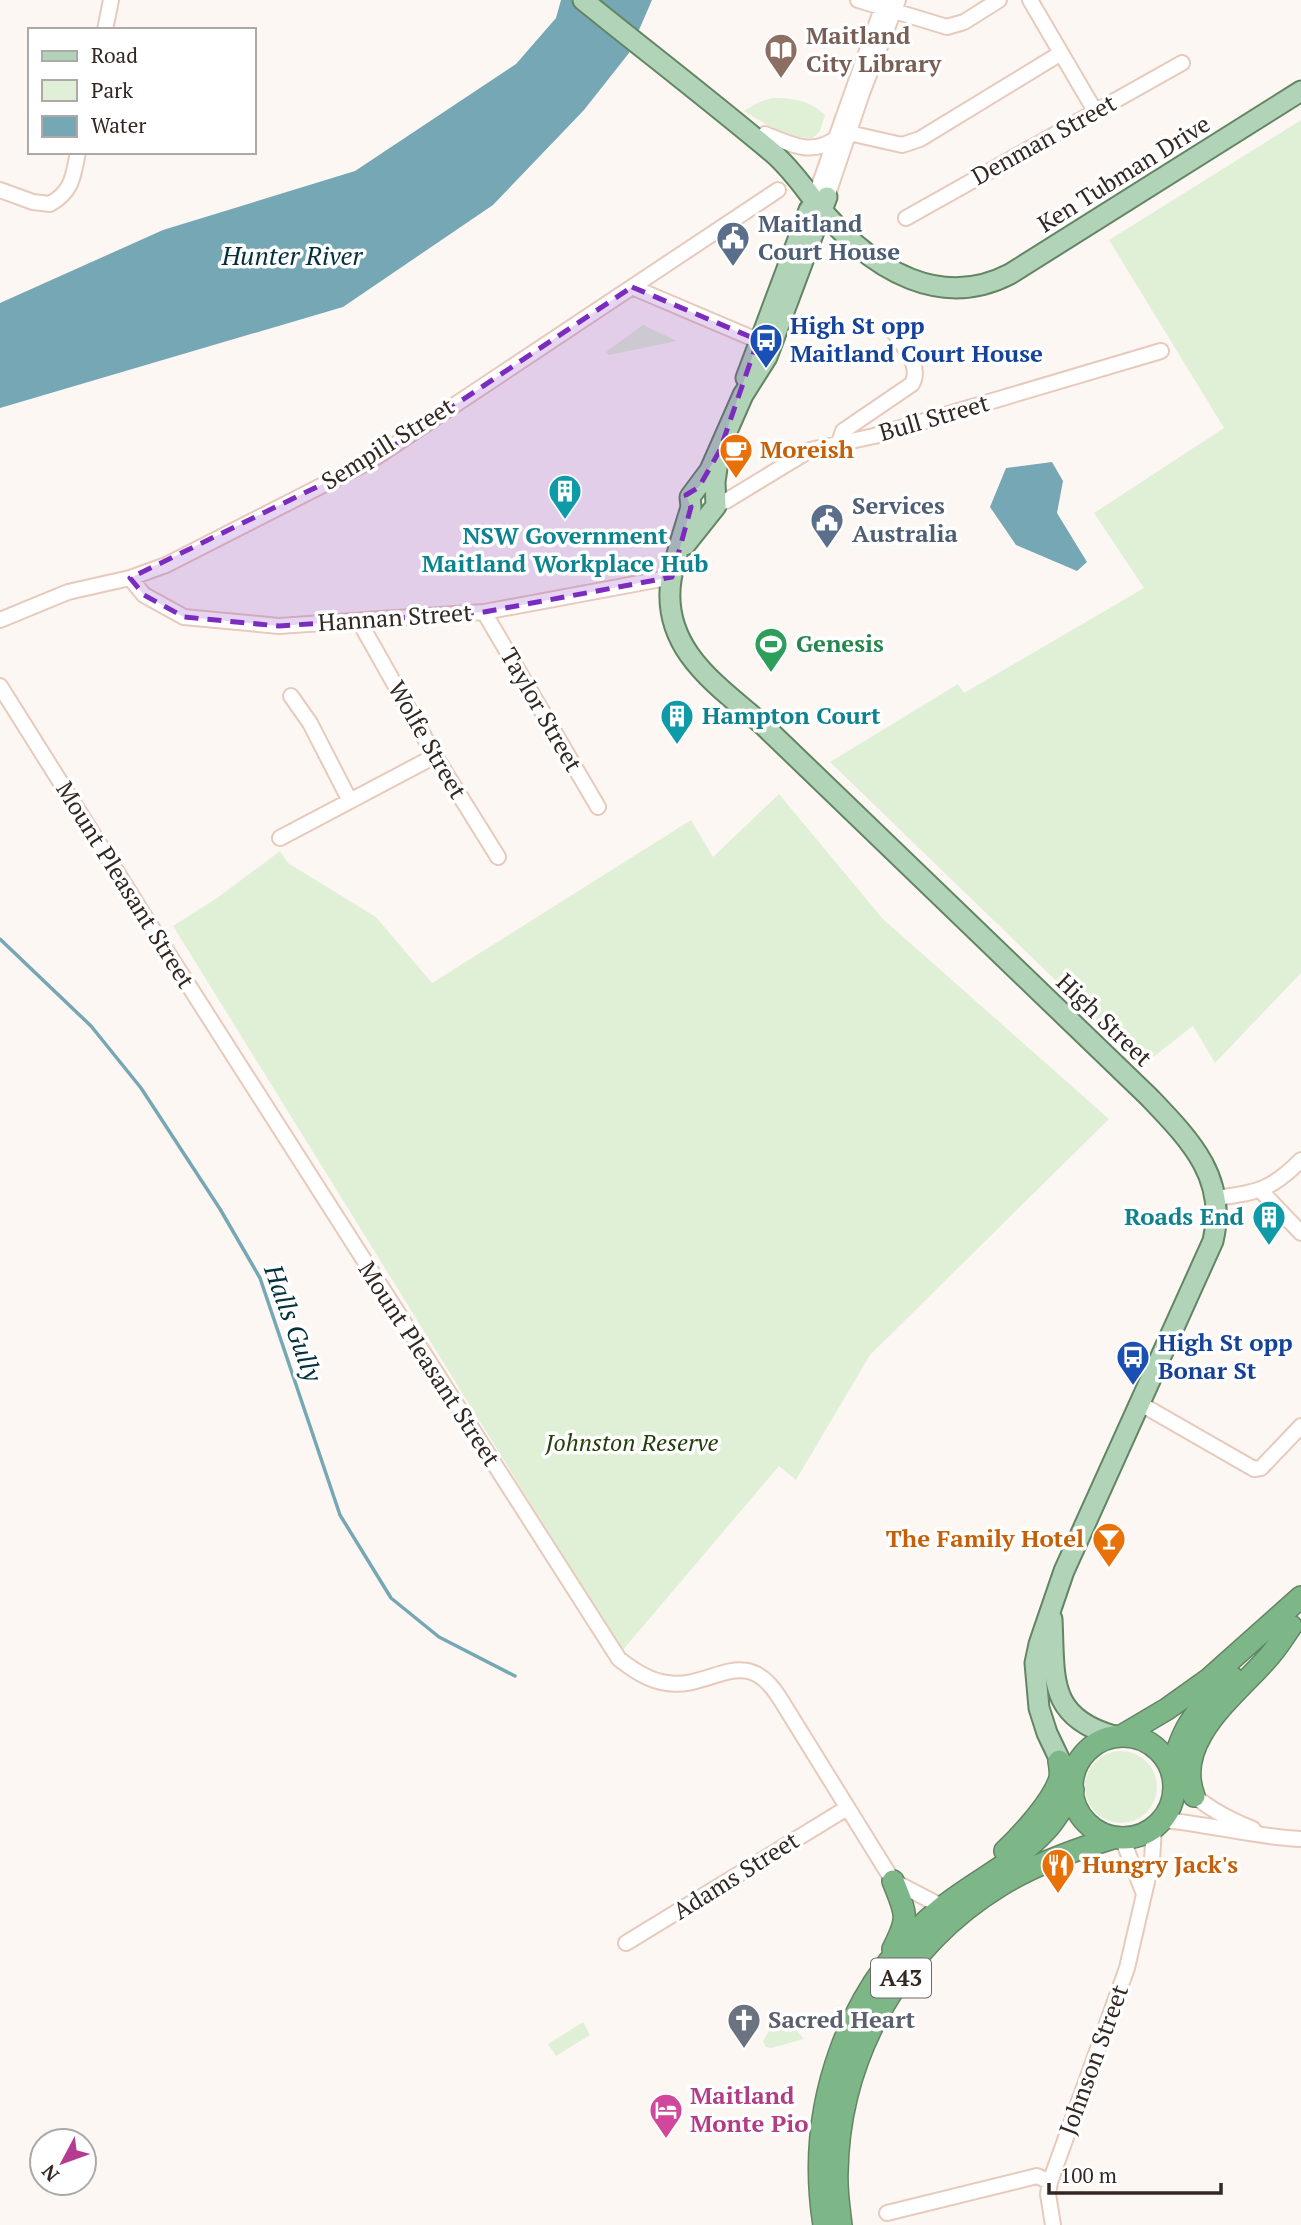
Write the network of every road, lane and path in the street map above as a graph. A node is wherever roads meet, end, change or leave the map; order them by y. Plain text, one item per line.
1 (111, 0) edge
2 (583, 0) edge
3 (858, 0) edge
4 (999, 0) edge
5 (1030, 0) edge
6 (890, 5) edge
7 (105, 28) edge
8 (1061, 53) junction
9 (1182, 63) dead end
10 (858, 91) junction
11 (1301, 91) edge
12 (719, 110) junction
13 (1095, 111) junction
14 (849, 133) junction
15 (765, 134) junction
16 (835, 139) junction
17 (78, 154) edge
18 (0, 190) edge
19 (778, 190) dead end
20 (820, 198) junction
21 (906, 218) dead end
22 (801, 271) junction
23 (903, 276) junction
24 (632, 287) junction
25 (969, 288) junction
26 (894, 332) dead end
27 (764, 343) junction
28 (1161, 351) dead end
29 (839, 443) junction
30 (710, 499) junction
31 (678, 554) junction
32 (672, 577) junction
33 (130, 578) junction
34 (484, 612) junction
35 (0, 620) edge
36 (359, 621) junction
37 (0, 686) edge
38 (291, 696) dead end
39 (435, 756) junction
40 (350, 801) junction
41 (598, 807) dead end
42 (280, 838) dead end
43 (498, 857) dead end
44 (1301, 1160) edge
45 (1261, 1191) junction
46 (1216, 1198) junction
47 (1301, 1233) edge
48 (1139, 1403) junction
49 (1301, 1426) edge
50 (1301, 1597) edge
51 (1051, 1611) junction
52 (1296, 1622) edge
53 (1118, 1736) junction
54 (1059, 1761) junction
55 (1173, 1773) junction
56 (1072, 1787) junction
57 (1194, 1796) junction
58 (847, 1808) junction
59 (1158, 1824) junction
60 (1117, 1838) junction
61 (1277, 1838) junction
62 (1301, 1839) edge
63 (893, 1881) junction
64 (967, 1890) junction
65 (1144, 1894) junction
66 (943, 1907) junction
67 (626, 1943) dead end
68 (877, 1978) junction
69 (1050, 2182) junction
70 (887, 2213) dead end
71 (824, 2225) edge
72 (840, 2225) edge
73 (1054, 2225) edge

1 - 7 street
2 - 12 main road
3 - 6 street
4 - 6 street
5 - 8 street
6 - 10 street
8 - 13 street
8 - 14 street
9 - 13 street, Denman Street
10 - 14 street
10 - 16 street
11 - 25 main road, Ken Tubman Drive
12 - 15 main road
12 - 20 main road
13 - 21 street, Denman Street
14 - 20 street
15 - 16 street
15 - 20 main road
16 - 20 street
17 - 18 street
19 - 24 street, Sempill Street
20 - 22 main road
20 - 23 main road, Ken Tubman Drive
20 - 25 main road
20 - 27 main road
22 - 23 main road
22 - 27 main road
23 - 25 main road, Ken Tubman Drive
24 - 27 street
24 - 33 street, Sempill Street
26 - 29 street
27 - 30 main road
28 - 29 street, Bull Street
29 - 30 street, Bull Street
30 - 31 main road, High Street
30 - 31 main road, High Street
31 - 32 main road, High Street
32 - 34 street, Hannan Street
32 - 46 main road, High Street
33 - 35 street, Sempill Street
33 - 36 street, Hannan Street
34 - 36 street, Hannan Street
34 - 41 street, Taylor Street
36 - 39 street, Wolfe Street
37 - 58 street, Mount Pleasant Street
38 - 40 street
39 - 40 street
39 - 43 street, Wolfe Street
40 - 42 street
44 - 45 street
45 - 46 street
45 - 47 street
46 - 48 main road, High Street
48 - 49 street
48 - 51 main road, High Street
50 - 53 highway, A43
51 - 53 main road, High Street
51 - 54 main road, High Street
52 - 55 highway
52 - 57 highway
53 - 55 highway
53 - 56 highway, A43
54 - 56 main road, High Street
54 - 64 highway
55 - 57 street
55 - 59 highway
56 - 60 highway
56 - 64 highway, A43
57 - 61 street
58 - 63 street, Mount Pleasant Street
58 - 67 street, Adams Street
59 - 60 highway, A43
59 - 61 street
59 - 65 street, Johnson Street
60 - 65 street
60 - 72 highway, A43
61 - 62 street
63 - 66 street
63 - 68 highway
64 - 66 highway, A43
65 - 69 street, Johnson Street
66 - 68 highway, A43
68 - 71 highway, A43
69 - 70 street
69 - 73 street, Johnson Street

